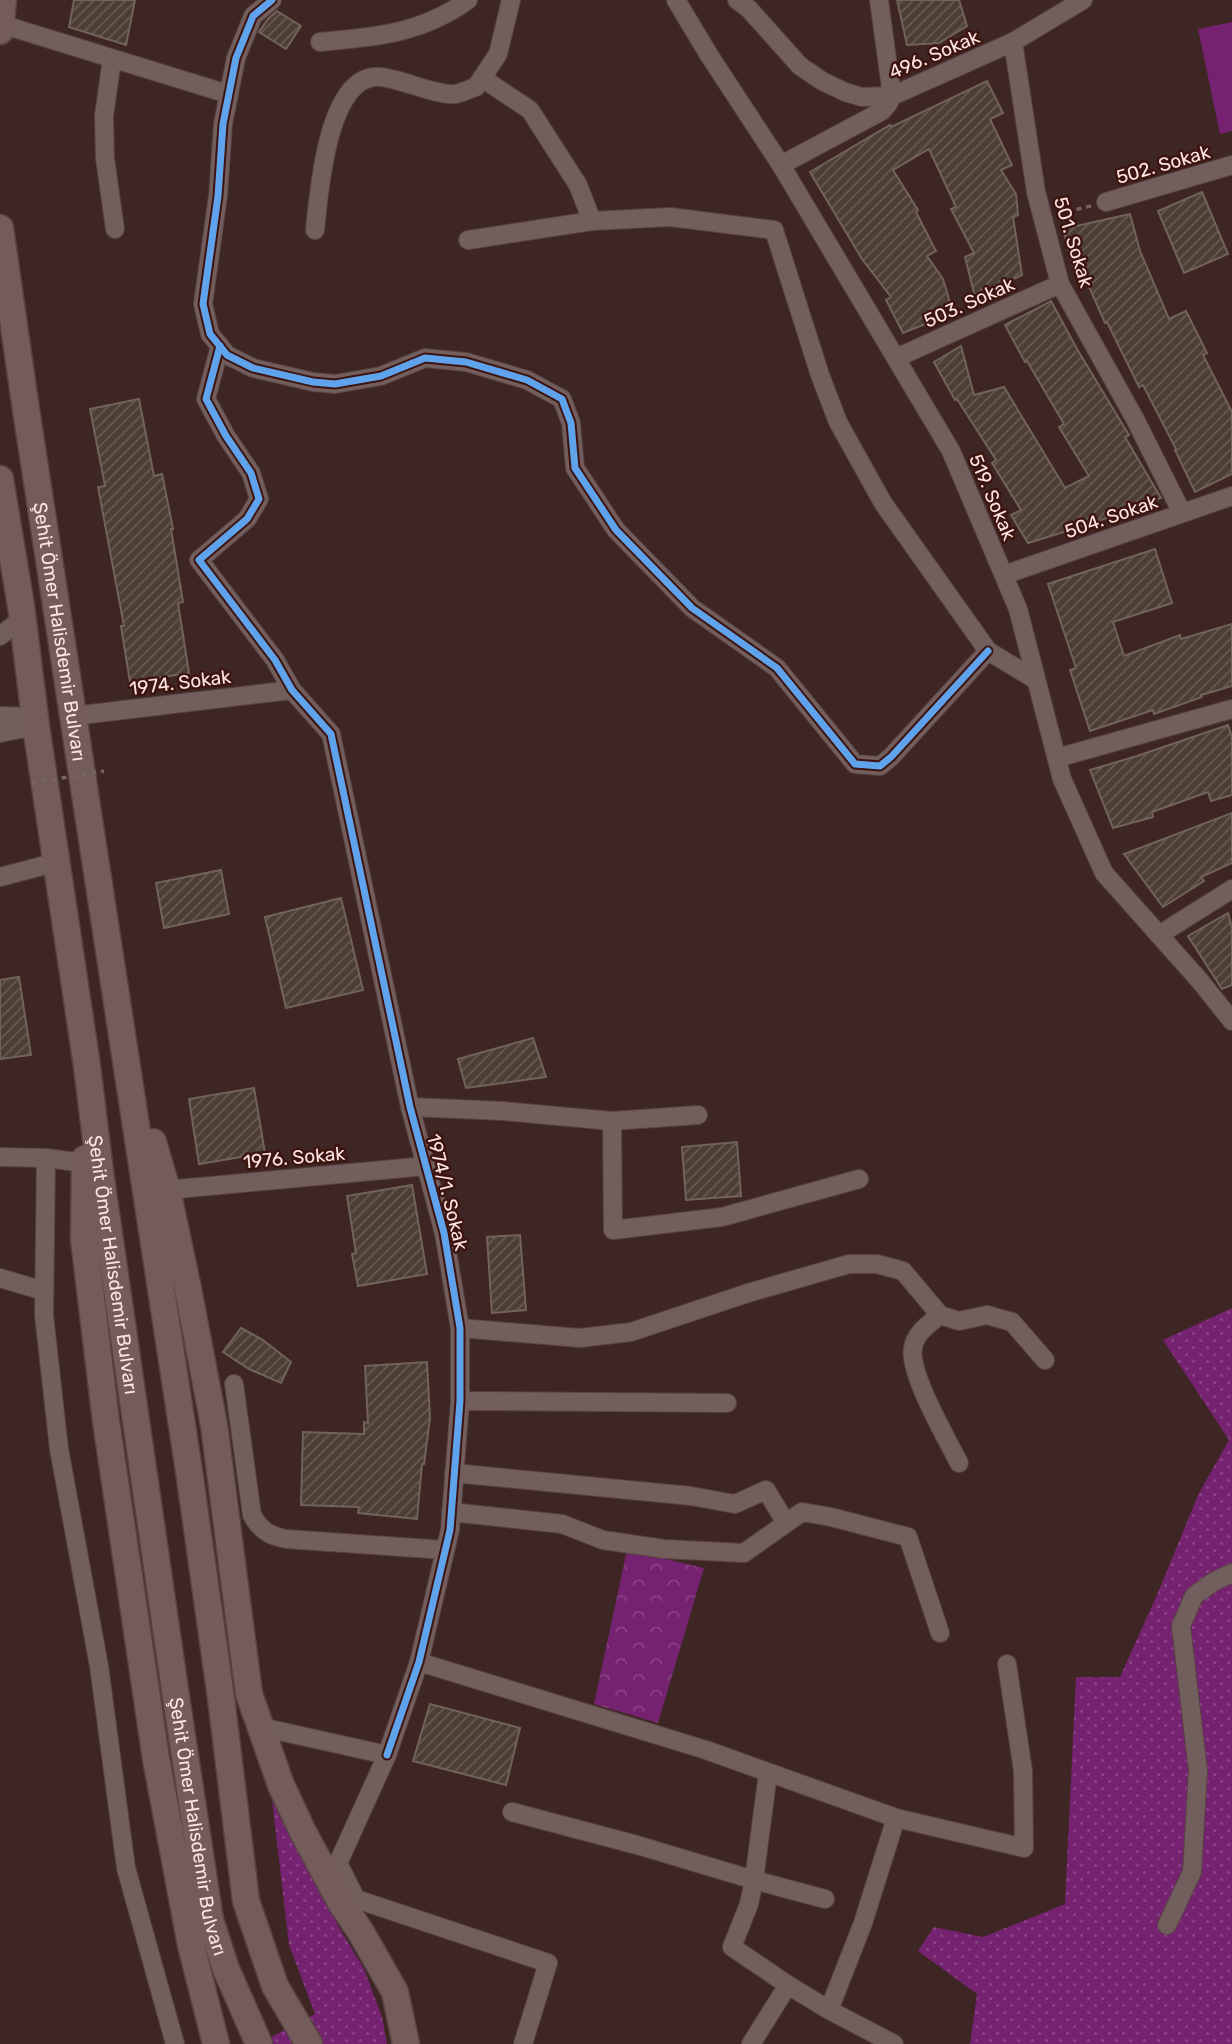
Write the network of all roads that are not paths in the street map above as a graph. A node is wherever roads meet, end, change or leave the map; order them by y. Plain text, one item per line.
1 (3, 0) edge
2 (272, 0) edge
3 (468, 0) edge
4 (511, 0) edge
5 (676, 0) edge
6 (737, 0) edge
7 (879, 0) edge
8 (1083, 0) edge
9 (1, 24) edge
10 (0, 31) edge
11 (320, 42) dead end
12 (1013, 42) junction
13 (112, 59) junction
14 (482, 78) junction
15 (229, 94) junction
16 (892, 96) junction
17 (781, 165) junction
18 (1232, 165) edge
19 (1107, 202) road end
20 (592, 221) junction
21 (0, 228) edge
22 (115, 229) dead end
23 (315, 230) dead end
24 (468, 240) dead end
25 (1060, 284) junction
26 (220, 346) junction
27 (896, 358) junction
28 (0, 479) edge
29 (1232, 496) edge
30 (1182, 513) junction
31 (1004, 575) junction
32 (23, 618) junction
33 (0, 636) edge
34 (988, 651) junction
35 (1036, 680) junction
36 (292, 690) junction
37 (1232, 709) edge
38 (0, 716) edge
39 (74, 716) junction
40 (35, 722) junction
41 (0, 733) edge
42 (1057, 758) junction
43 (57, 862) junction
44 (0, 877) edge
45 (1232, 889) edge
46 (1159, 935) junction
47 (1232, 1021) edge
48 (122, 1033) junction
49 (87, 1066) junction
50 (410, 1107) junction
51 (698, 1115) dead end
52 (612, 1121) junction
53 (0, 1157) edge
54 (46, 1158) junction
55 (85, 1163) junction
56 (426, 1166) junction
57 (859, 1179) dead end
58 (167, 1190) junction
59 (0, 1278) edge
60 (44, 1291) junction
61 (940, 1315) junction
62 (460, 1328) junction
63 (1045, 1360) dead end
64 (234, 1384) dead end
65 (460, 1401) junction
66 (727, 1403) dead end
67 (959, 1463) dead end
68 (454, 1472) junction
69 (451, 1512) junction
70 (786, 1523) junction
71 (445, 1550) junction
72 (1232, 1573) edge
73 (940, 1633) dead end
74 (419, 1662) junction
75 (1007, 1664) dead end
76 (261, 1727) junction
77 (387, 1755) junction
78 (768, 1773) junction
79 (512, 1812) dead end
80 (896, 1818) junction
81 (754, 1880) junction
82 (825, 1899) dead end
83 (1167, 1925) dead end
84 (788, 1985) junction
85 (829, 2010) junction
86 (175, 2044) edge
87 (216, 2044) edge
88 (259, 2044) edge
89 (309, 2044) edge
90 (406, 2044) edge
91 (523, 2044) edge
92 (751, 2044) edge
93 (894, 2044) edge

1 - 9 highway
2 - 15 street
3 - 11 street
4 - 14 street
5 - 17 street, 519. Sokak
6 - 16 street, 496. Sokak
7 - 16 street
8 - 12 street, 496. Sokak
9 - 10 highway
9 - 13 street
12 - 16 street, 496. Sokak
12 - 25 street, 501. Sokak
13 - 15 street
13 - 22 street
14 - 20 street
14 - 23 street
15 - 26 street
16 - 17 street
17 - 27 street, 519. Sokak
18 - 19 street, 502. Sokak
20 - 24 street
20 - 34 street
21 - 39 highway, Şehit Ömer Halisdemir Bulvarı
25 - 27 street, 503. Sokak
25 - 30 street, 501. Sokak
26 - 34 street
26 - 36 street
27 - 31 street, 519. Sokak
28 - 32 highway, Şehit Ömer Halisdemir Bulvarı
29 - 30 street, 504. Sokak
30 - 31 street, 504. Sokak
31 - 35 street, 519. Sokak
32 - 33 street
32 - 40 highway, Şehit Ömer Halisdemir Bulvarı
34 - 35 street
35 - 42 street, 519. Sokak
36 - 39 street, 1974. Sokak
36 - 50 street, 1974/1. Sokak
37 - 42 street
38 - 40 street
39 - 48 highway, Şehit Ömer Halisdemir Bulvarı
40 - 41 street
40 - 43 highway, Şehit Ömer Halisdemir Bulvarı
42 - 46 street, 519. Sokak
43 - 44 street
43 - 49 highway, Şehit Ömer Halisdemir Bulvarı
45 - 46 street
46 - 47 street, 519. Sokak
48 - 58 highway, Şehit Ömer Halisdemir Bulvarı
48 - 89 highway, Şehit Ömer Halisdemir Bulvarı
49 - 55 highway
49 - 88 highway, Şehit Ömer Halisdemir Bulvarı
50 - 52 street
50 - 56 street, 1974/1. Sokak
51 - 52 street
52 - 57 street
53 - 54 street
54 - 55 street
54 - 60 street
55 - 87 highway
56 - 58 street, 1976. Sokak
56 - 62 street, 1974/1. Sokak
58 - 76 highway, Şehit Ömer Halisdemir Bulvarı
59 - 60 street
60 - 86 street
61 - 62 street
61 - 63 street
61 - 67 street
62 - 65 street, 1974/1. Sokak
64 - 71 street
65 - 66 street
65 - 68 street, 1974/1. Sokak
68 - 69 street, 1974/1. Sokak
68 - 70 street
69 - 70 street
69 - 71 street, 1974/1. Sokak
70 - 73 street
71 - 74 street, 1974/1. Sokak
72 - 83 street
74 - 77 street, 1974/1. Sokak
74 - 78 street
75 - 80 street
76 - 77 street
76 - 90 highway, Şehit Ömer Halisdemir Bulvarı
77 - 91 street, 1974/1. Sokak
78 - 80 street
78 - 81 street
79 - 81 street
80 - 85 street
81 - 82 street
81 - 84 street
84 - 85 street
84 - 92 street
85 - 93 street

